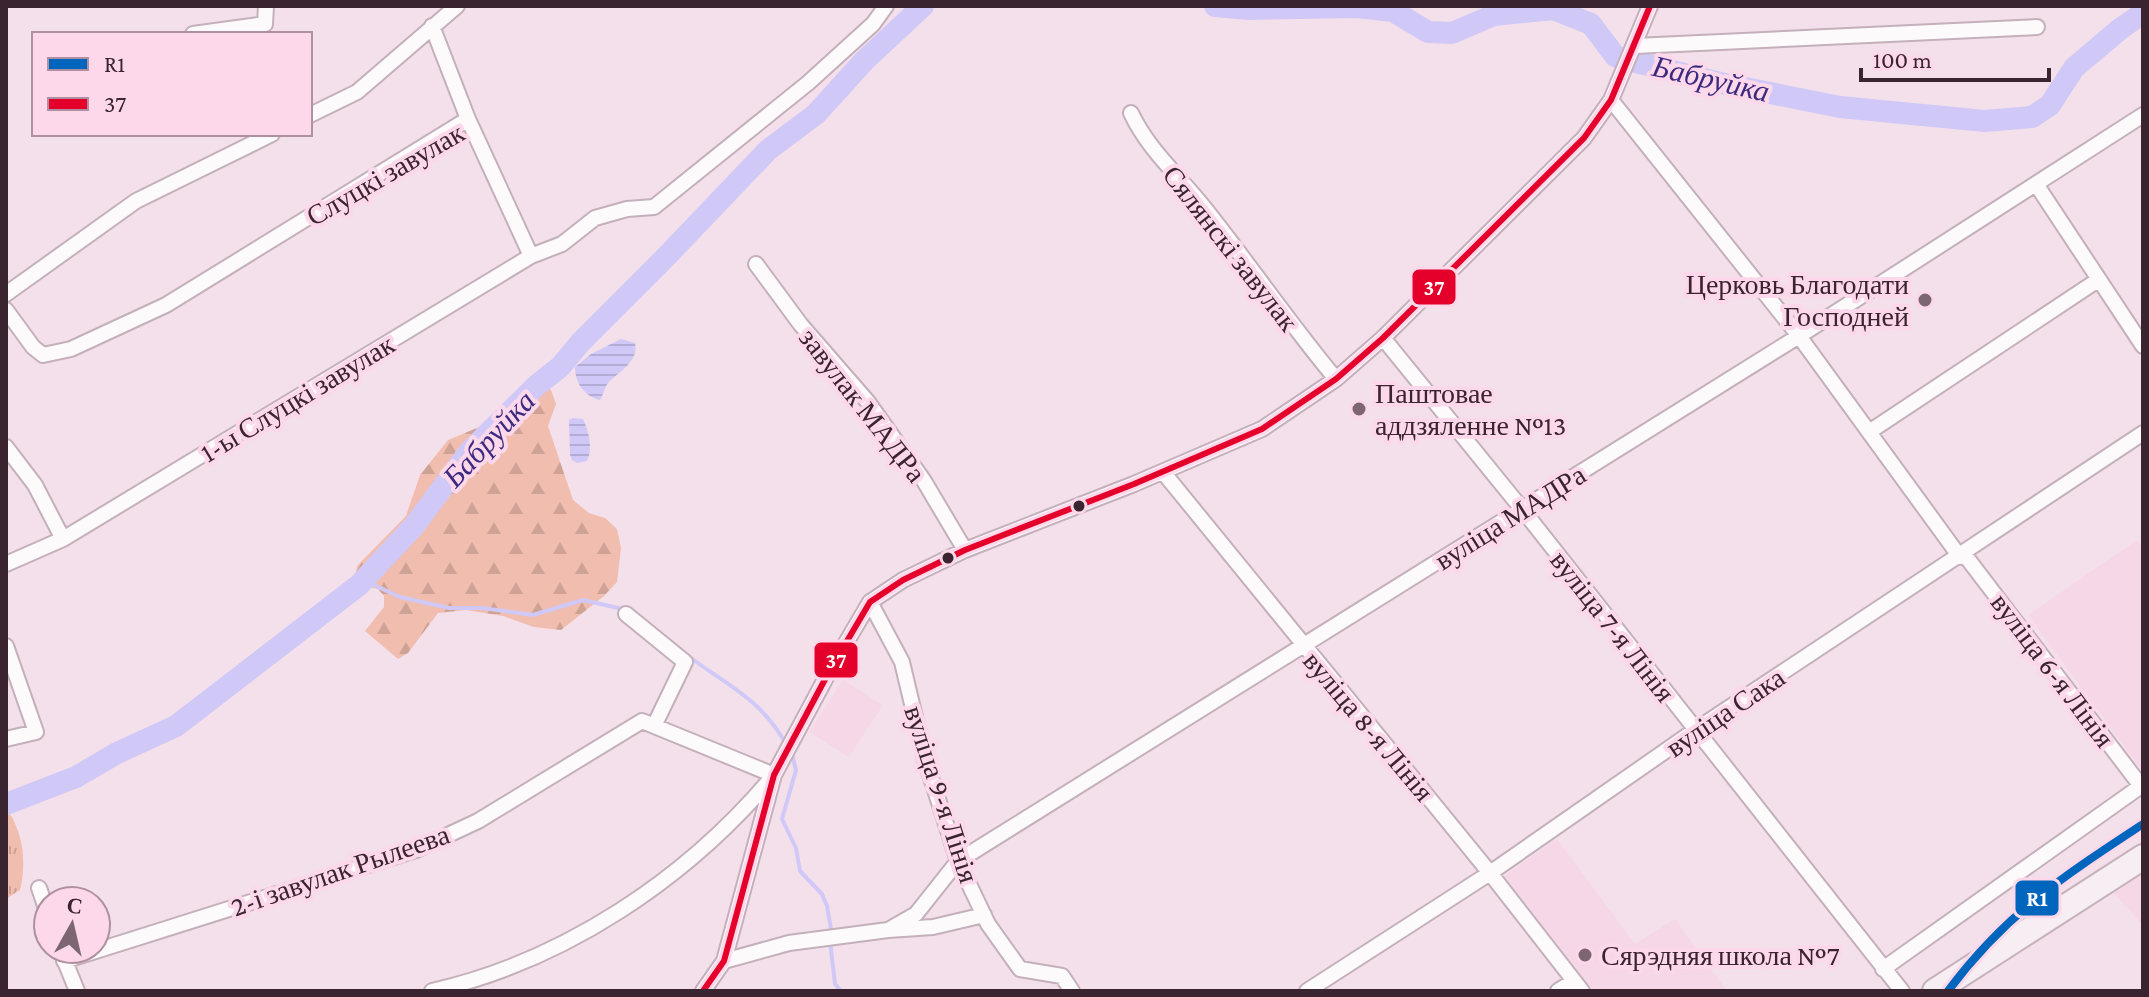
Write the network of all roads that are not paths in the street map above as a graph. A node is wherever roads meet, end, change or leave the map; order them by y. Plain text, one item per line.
1 (266, 6) edge
2 (457, 6) edge
3 (886, 6) edge
4 (1650, 6) edge
5 (432, 26) junction
6 (2037, 27) dead end
7 (207, 32) edge
8 (1635, 46) junction
9 (1611, 100) junction
10 (1131, 113) dead end
11 (312, 114) edge
12 (2143, 115) edge
13 (468, 119) junction
14 (268, 136) edge
15 (2036, 184) junction
16 (531, 256) junction
17 (756, 264) dead end
18 (2098, 280) junction
19 (6, 294) edge
20 (6, 310) edge
21 (1799, 336) junction
22 (1383, 338) junction
23 (2143, 346) edge
24 (1336, 379) junction
25 (1869, 432) junction
26 (2143, 433) edge
27 (6, 447) edge
28 (1163, 472) junction
29 (1522, 509) junction
30 (63, 539) junction
31 (965, 550) junction
32 (1962, 555) junction
33 (6, 564) edge
34 (870, 602) junction
35 (626, 614) dead end
36 (1302, 645) junction
37 (6, 646) edge
38 (654, 726) junction
39 (1694, 731) junction
40 (6, 739) edge
41 (774, 775) junction
42 (2141, 786) edge
43 (2143, 857) edge
44 (958, 861) junction
45 (1490, 873) junction
46 (984, 915) junction
47 (888, 930) junction
48 (112, 940) edge
49 (724, 961) junction
50 (66, 965) edge
51 (1883, 969) junction
52 (1578, 986) edge
53 (77, 991) edge
54 (432, 991) edge
55 (703, 991) edge
56 (1072, 991) edge
57 (1307, 991) edge
58 (1558, 991) edge
59 (1902, 991) edge
60 (1935, 991) edge

1 - 7 street
2 - 5 street
3 - 16 street
4 - 8 street
5 - 11 street
5 - 13 street
6 - 8 street
8 - 9 street
9 - 21 street, вуліца 6-я Лінія
9 - 22 street
10 - 24 street, Сялянскі завулак
12 - 15 street, вуліца МАДРа
13 - 16 street, Слуцкі завулак
13 - 20 street, Слуцкі завулак
14 - 19 street
15 - 18 street
15 - 21 street, вуліца МАДРа
16 - 30 street, 1-ы Слуцкі завулак
17 - 31 street, завулак МАДРа
18 - 23 street
18 - 25 street
21 - 25 street, вуліца 6-я Лінія
21 - 29 street, вуліца МАДРа
22 - 24 street
22 - 29 street, вуліца 7-я Лінія
24 - 28 street
25 - 32 street, вуліца 6-я Лінія
26 - 32 street, вуліца Сака
27 - 30 street
28 - 31 street
28 - 36 street, вуліца 8-я Лінія
29 - 36 street, вуліца МАДРа
29 - 39 street, вуліца 7-я Лінія
30 - 33 street, 1-ы Слуцкі завулак
31 - 34 street
32 - 39 street, вуліца Сака
32 - 42 street, вуліца 6-я Лінія
34 - 41 street
34 - 44 street, вуліца 9-я Лінія
35 - 38 street
36 - 44 street, вуліца МАДРа
36 - 45 street, вуліца 8-я Лінія
37 - 40 street
38 - 41 street
38 - 48 street, 2-і завулак Рылеева
39 - 45 street, вуліца Сака
39 - 51 street, вуліца 7-я Лінія
41 - 49 street
41 - 54 street
42 - 51 street
43 - 60 main road
44 - 46 street, вуліца 9-я Лінія
44 - 47 street, вуліца МАДРа
45 - 52 street, вуліца 8-я Лінія
45 - 57 street, вуліца Сака
46 - 47 street, вуліца МАДРа
46 - 56 street, вуліца 9-я Лінія
47 - 49 street, вуліца МАДРа
49 - 55 street
50 - 53 street, 2-і завулак Рылеева
51 - 59 street, вуліца 7-я Лінія
52 - 58 street, вуліца 8-я Лінія

